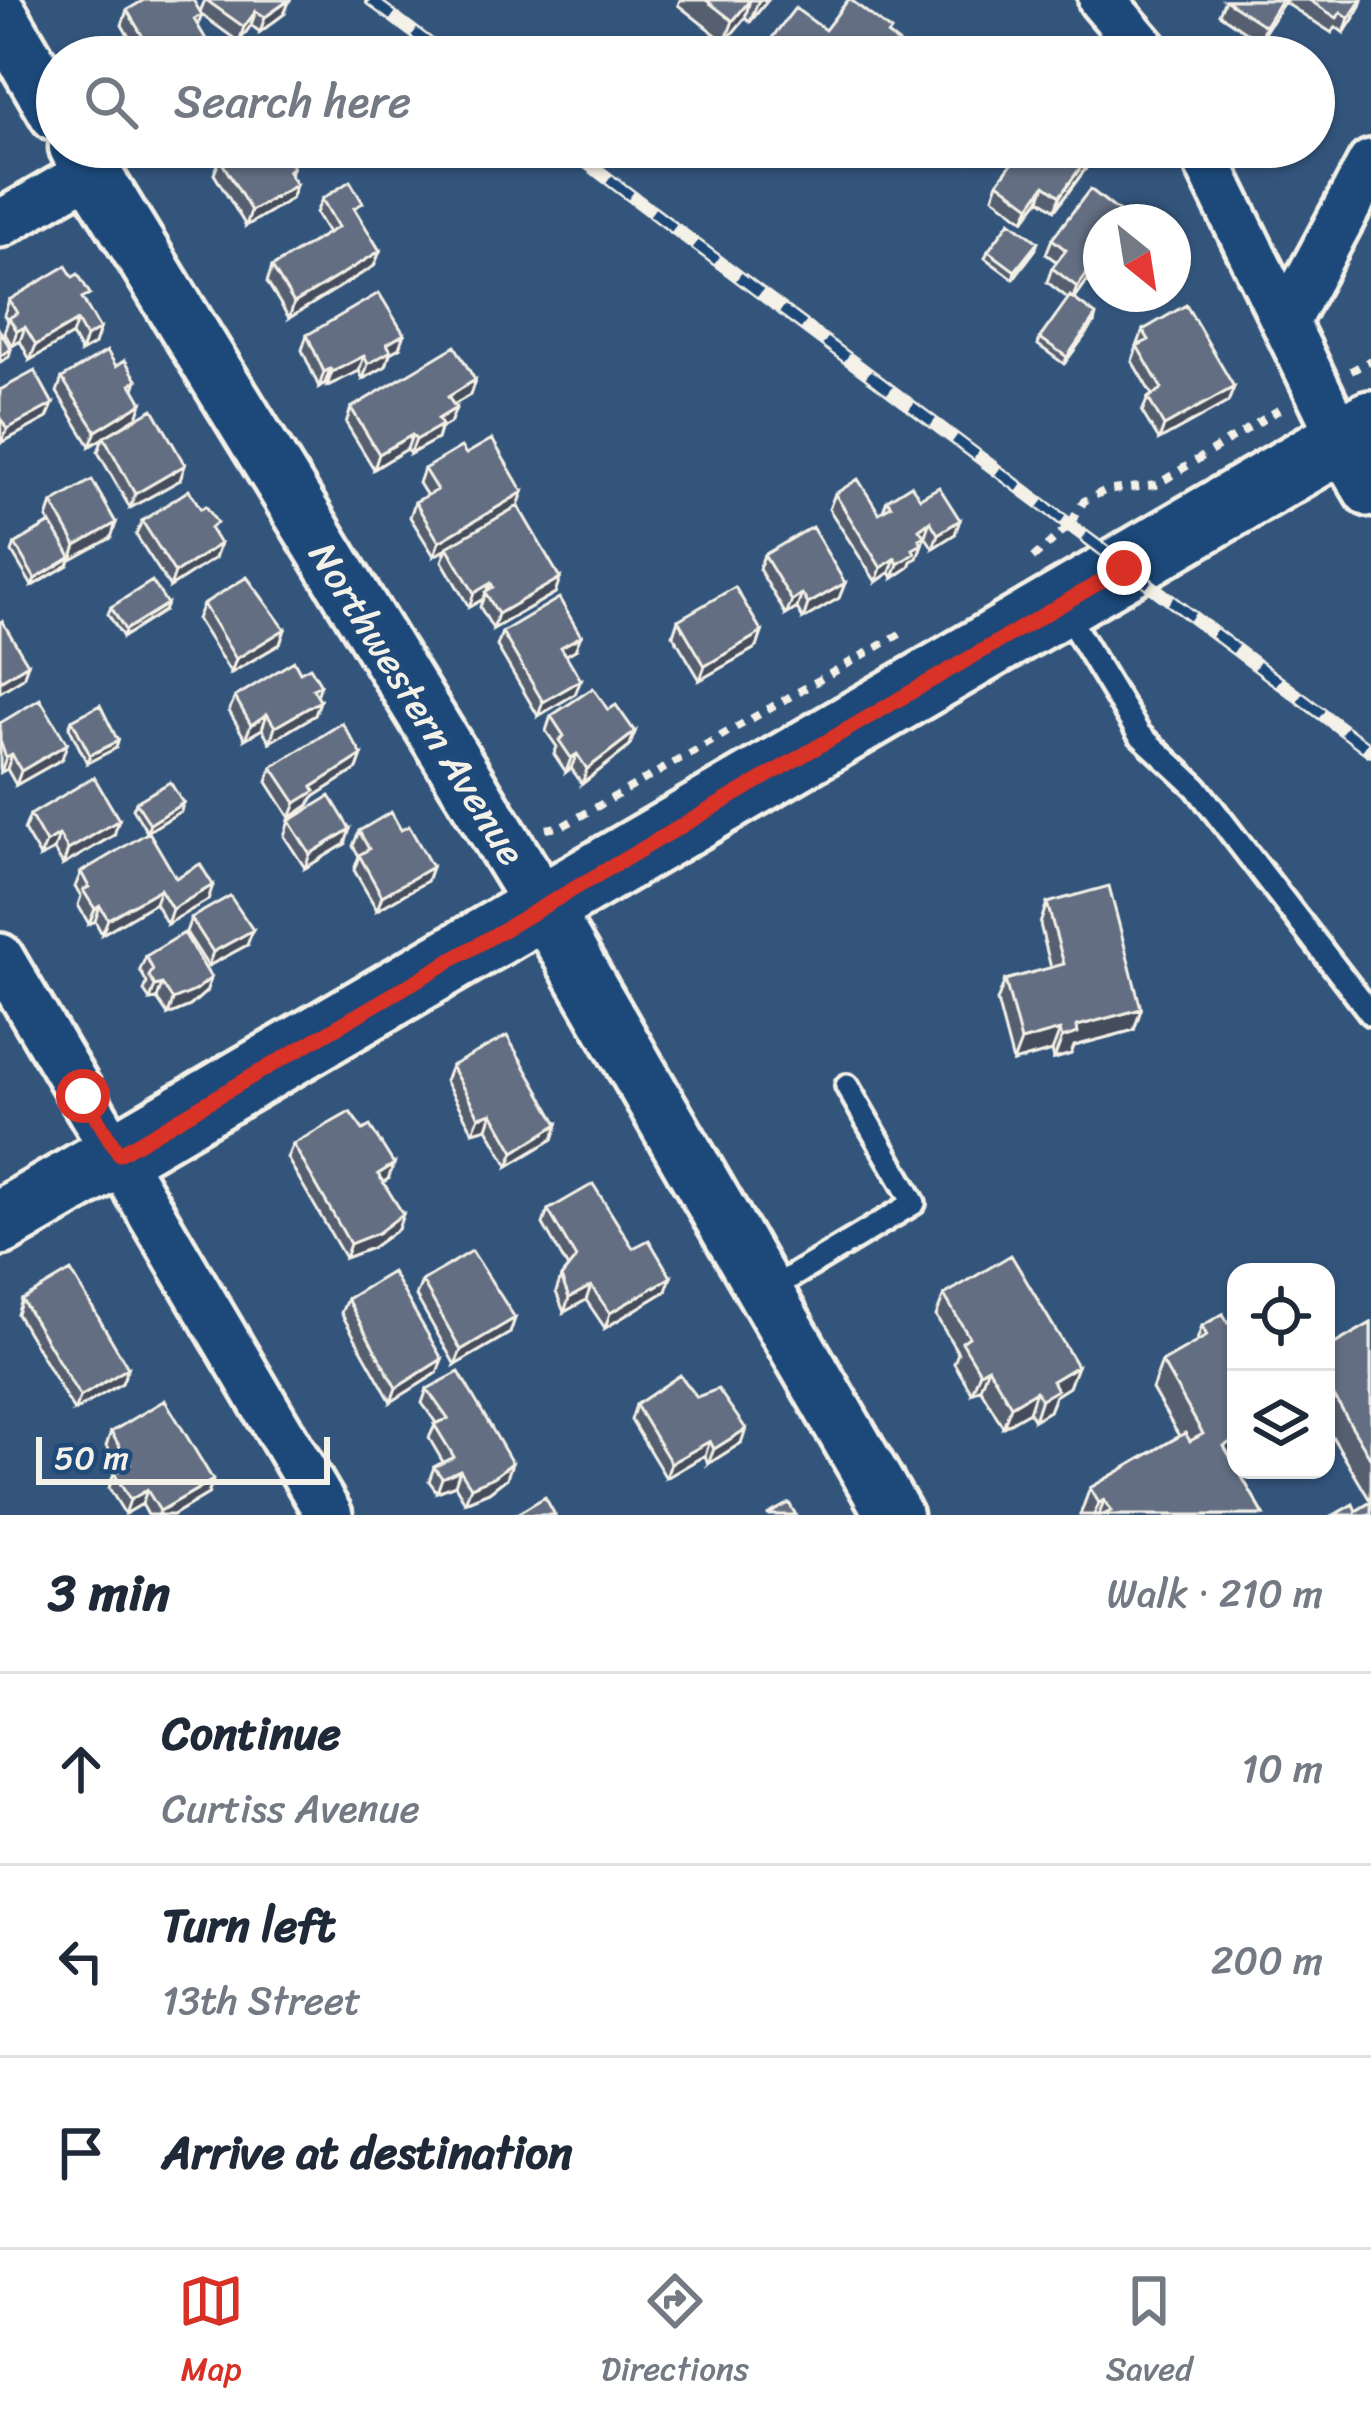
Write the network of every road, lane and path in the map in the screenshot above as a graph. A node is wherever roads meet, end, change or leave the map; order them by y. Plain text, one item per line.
1 (1102, 0) edge
2 (0, 15) edge
3 (1132, 36) edge
4 (36, 77) edge
5 (1371, 163) edge
6 (72, 168) edge
7 (90, 168) edge
8 (1210, 168) edge
9 (0, 224) edge
10 (1286, 321) junction
11 (1371, 360) edge
12 (1351, 436) edge
13 (1045, 582) junction
14 (908, 629) dead end
15 (535, 835) dead end
16 (543, 907) junction
17 (0, 957) edge
18 (1371, 1014) edge
19 (848, 1086) dead end
20 (119, 1154) junction
21 (0, 1223) edge
22 (766, 1293) junction
23 (328, 1515) edge
24 (894, 1515) edge

1 - 3 street
2 - 4 street
5 - 10 street
6 - 9 street
7 - 16 street, Northwestern Avenue
8 - 10 street
10 - 12 street
11 - 12 path
12 - 13 main road
12 - 13 path
13 - 16 main road
13 - 18 lane
14 - 15 path
16 - 20 main road
16 - 22 street, Northwestern Avenue
17 - 20 street
19 - 22 lane
20 - 21 main road
20 - 23 street
22 - 24 street, Northwestern Avenue

